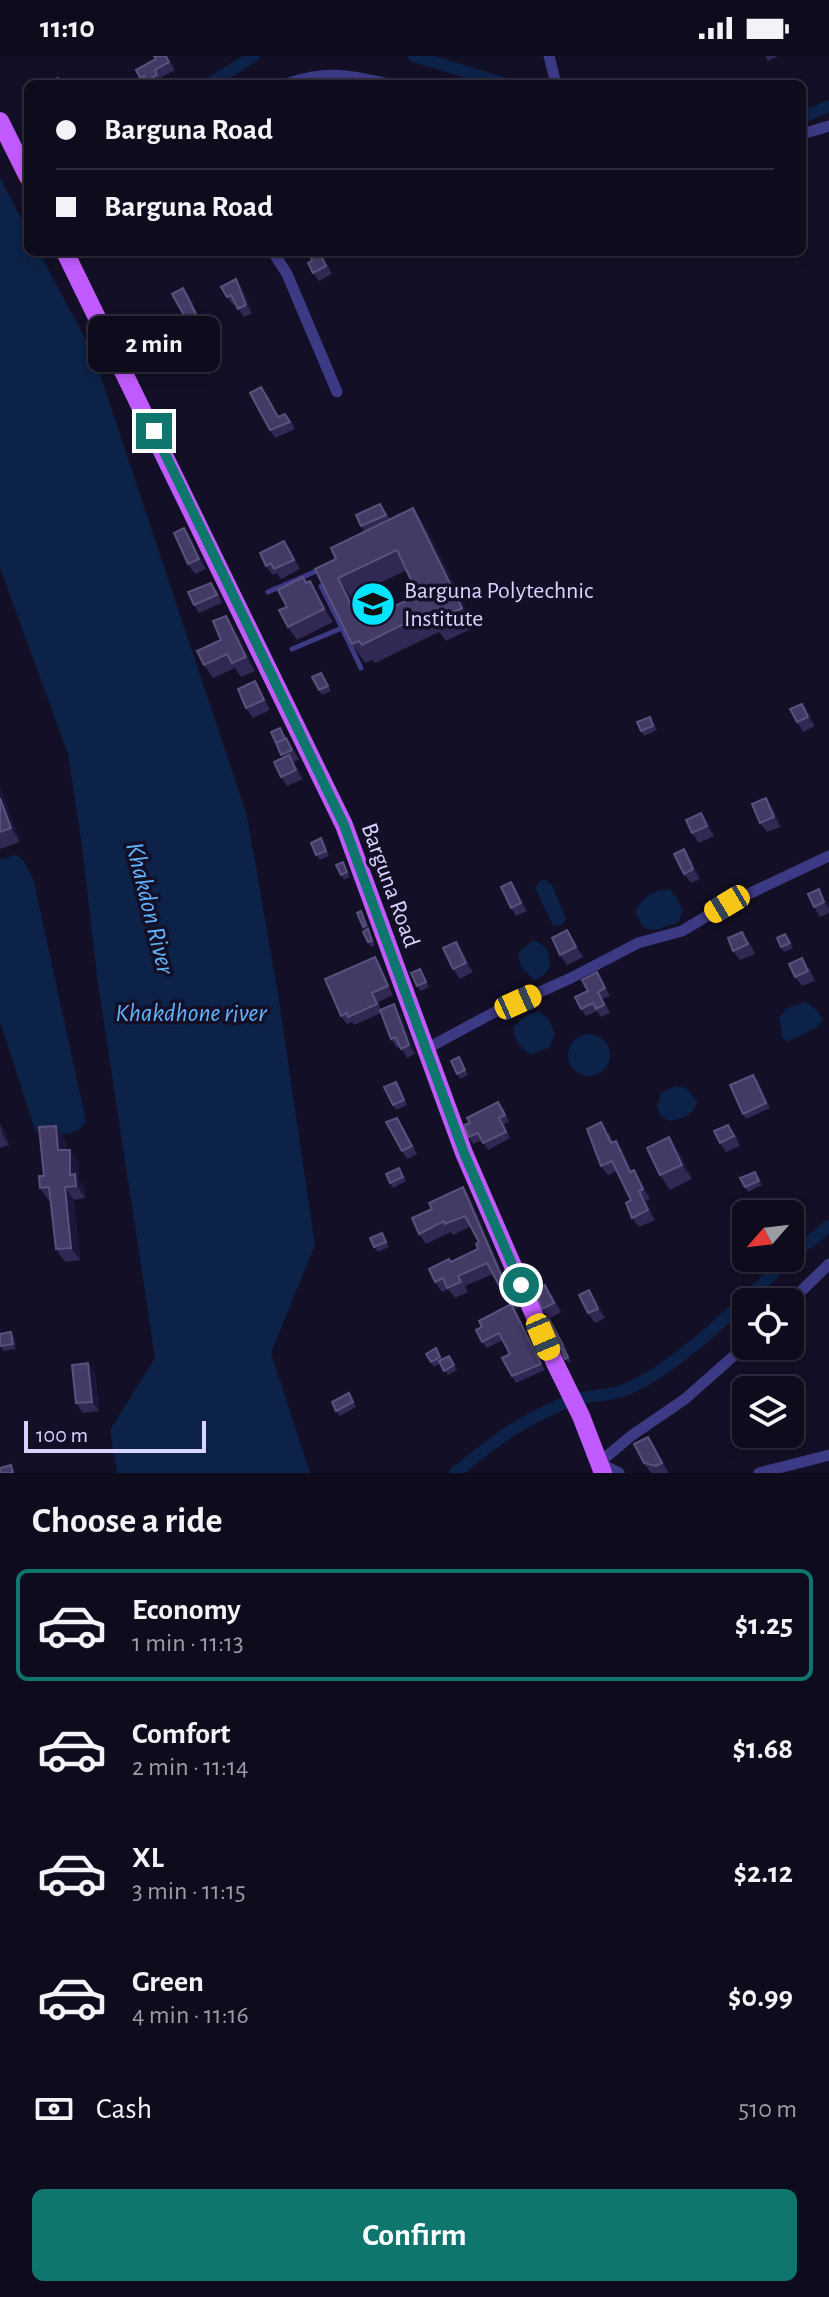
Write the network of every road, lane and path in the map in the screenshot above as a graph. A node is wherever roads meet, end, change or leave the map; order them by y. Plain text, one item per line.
1 (549, 56) edge
2 (297, 80) edge
3 (372, 80) edge
4 (555, 80) edge
5 (0, 121) edge
6 (829, 126) edge
7 (806, 133) edge
8 (24, 169) edge
9 (67, 256) edge
10 (276, 256) edge
11 (337, 392) dead end
12 (327, 566) edge
13 (321, 586) edge
14 (268, 592) dead end
15 (342, 628) junction
16 (292, 649) dead end
17 (361, 668) dead end
18 (829, 856) edge
19 (426, 1049) junction
20 (829, 1264) edge
21 (804, 1288) edge
22 (732, 1357) edge
23 (829, 1455) edge
24 (601, 1468) edge
25 (619, 1473) edge
26 (759, 1473) edge

1 - 4 street
2 - 3 street
5 - 8 main road
6 - 7 street
9 - 19 main road, Barguna Road
10 - 11 street
12 - 14 lane
13 - 15 lane
15 - 16 lane
15 - 17 lane
18 - 19 street
19 - 24 main road, Barguna Road
20 - 21 street
22 - 24 street
23 - 26 street
24 - 25 street

